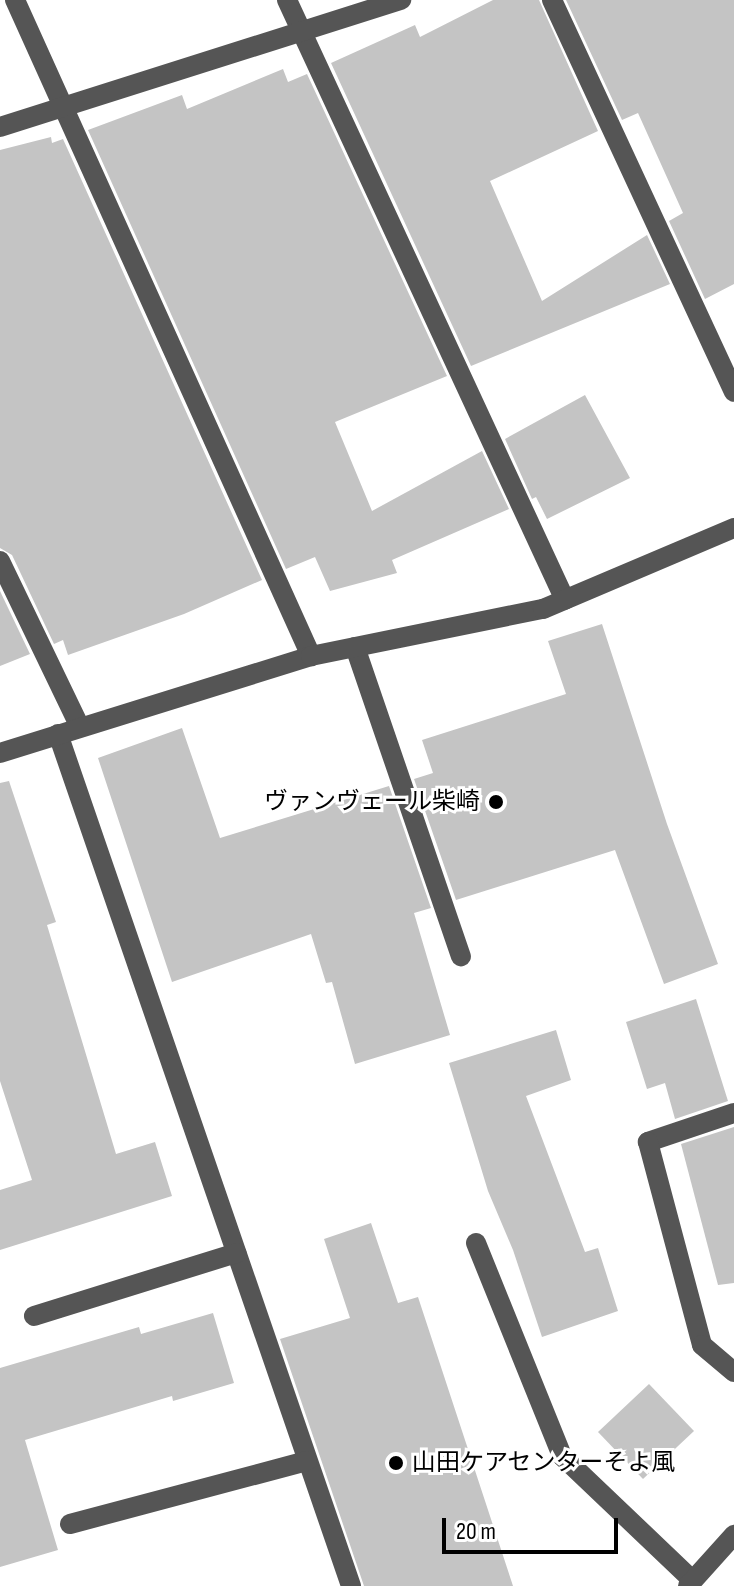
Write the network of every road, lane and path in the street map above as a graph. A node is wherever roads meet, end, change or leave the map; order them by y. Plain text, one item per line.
1 (15, 0) edge
2 (287, 0) edge
3 (401, 0) edge
4 (552, 0) edge
5 (302, 32) junction
6 (65, 107) junction
7 (0, 127) edge
8 (734, 392) edge
9 (734, 528) edge
10 (0, 561) edge
11 (565, 600) junction
12 (355, 647) junction
13 (311, 656) junction
14 (79, 725) junction
15 (58, 734) junction
16 (0, 753) edge
17 (461, 956) dead end
18 (734, 1113) edge
19 (476, 1243) dead end
20 (236, 1253) junction
21 (34, 1316) dead end
22 (734, 1372) edge
23 (307, 1461) junction
24 (70, 1524) dead end
25 (734, 1535) edge
26 (690, 1583) edge
27 (351, 1586) edge

1 - 6 street
2 - 5 street
3 - 5 street
4 - 8 street
5 - 6 street
5 - 11 street
6 - 7 street
6 - 13 street
9 - 11 street
10 - 14 street
11 - 12 street
12 - 13 street
12 - 17 street
13 - 14 street
14 - 15 street
15 - 16 street
15 - 20 street
18 - 22 street
19 - 26 street
20 - 21 street
20 - 23 street
23 - 24 street
23 - 27 street
25 - 26 street

